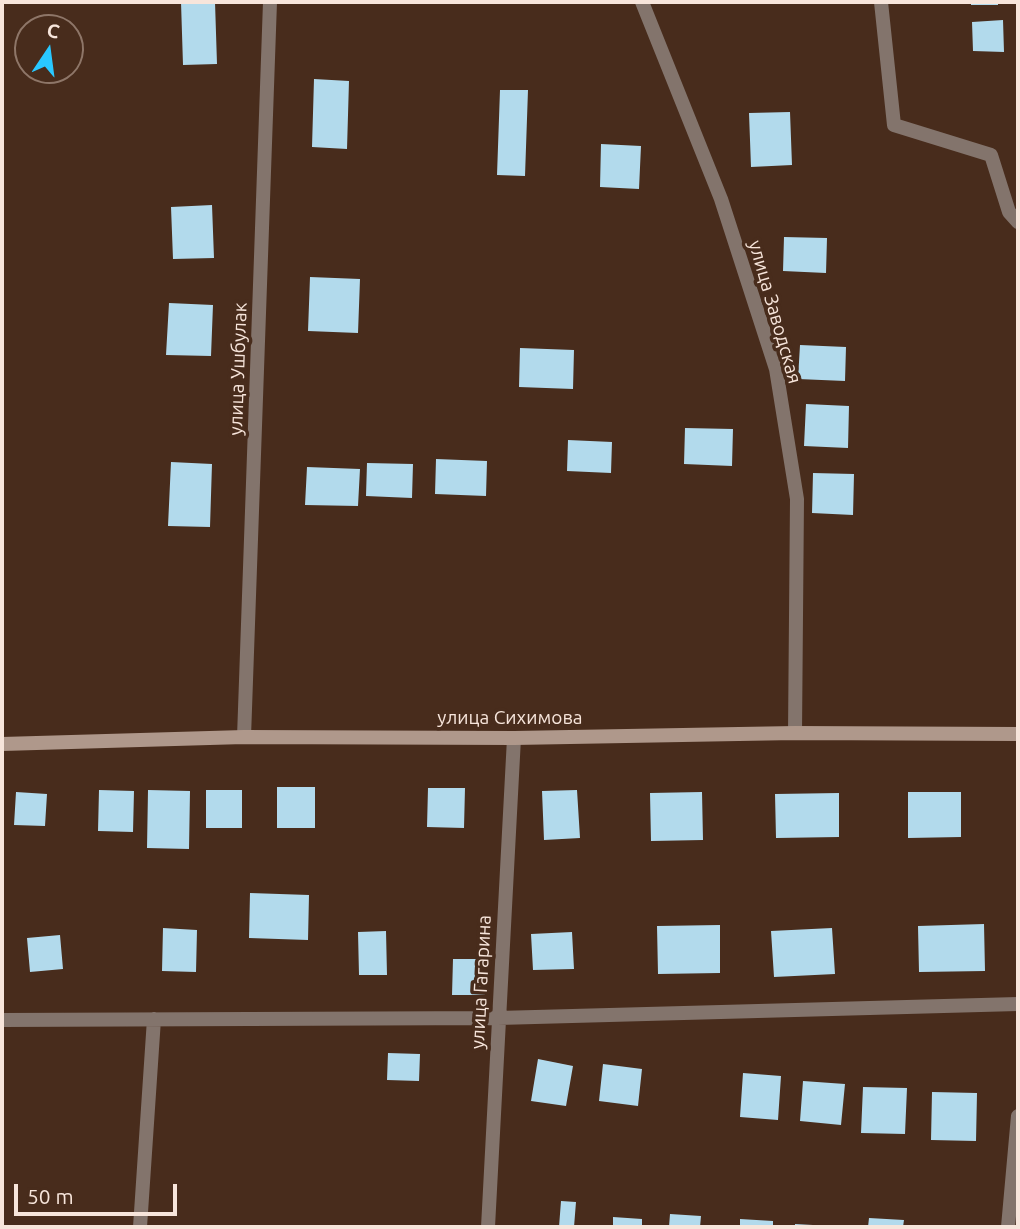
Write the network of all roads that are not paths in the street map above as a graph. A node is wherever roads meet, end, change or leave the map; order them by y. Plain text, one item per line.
1 (270, 2) edge
2 (642, 2) edge
3 (881, 2) edge
4 (1018, 222) edge
5 (795, 733) junction
6 (1018, 734) edge
7 (244, 737) junction
8 (514, 738) junction
9 (2, 744) edge
10 (1018, 1004) edge
11 (498, 1017) junction
12 (154, 1019) junction
13 (2, 1020) edge
14 (1018, 1116) edge
15 (140, 1227) edge
16 (488, 1227) edge
17 (1009, 1227) edge

1 - 7 street, улица Ушбулак
2 - 5 street, улица Заводская
3 - 4 street
5 - 6 street, улица Сихимова
5 - 8 street, улица Сихимова
7 - 8 street, улица Сихимова
7 - 9 street, улица Сихимова
8 - 11 street, улица Гагарина
10 - 11 street
11 - 12 street
11 - 16 street, улица Гагарина
12 - 13 street
12 - 15 street
14 - 17 street

